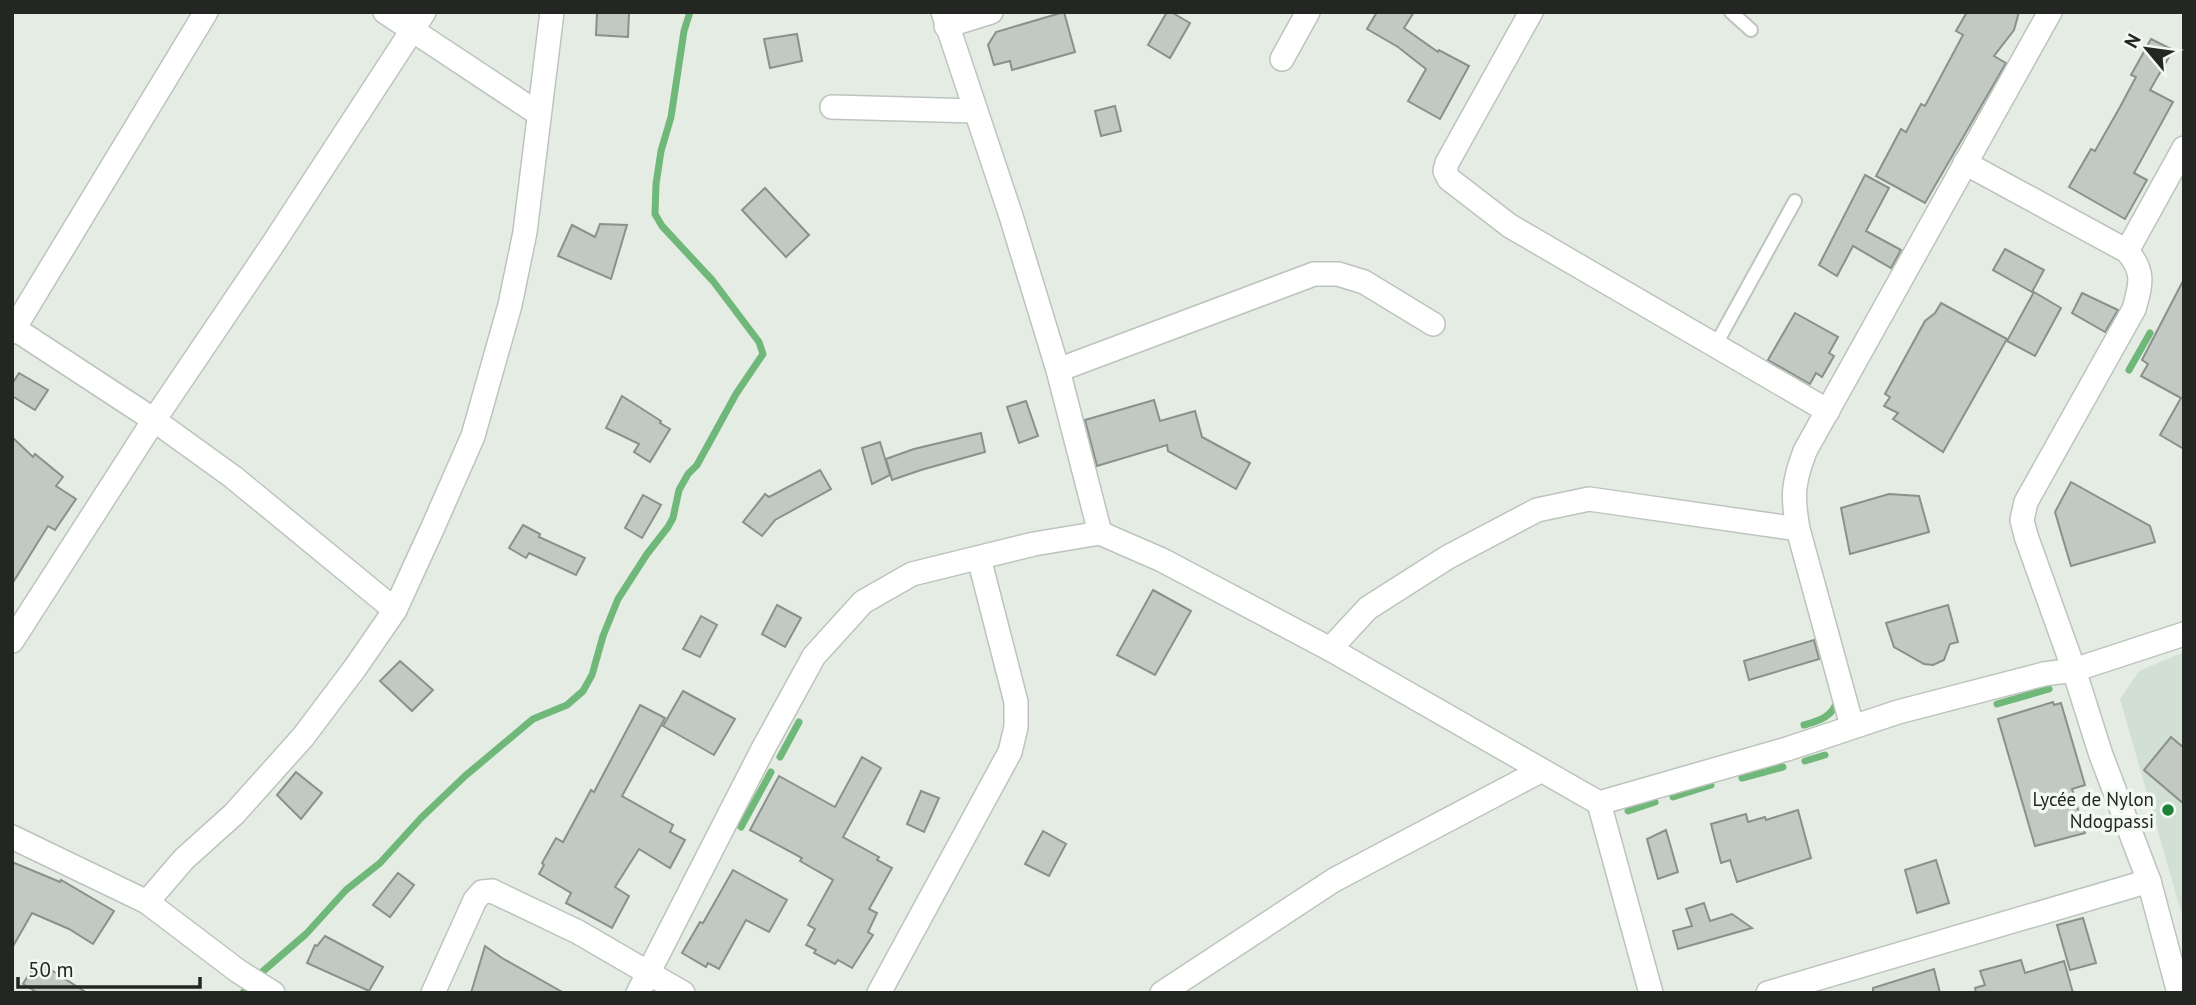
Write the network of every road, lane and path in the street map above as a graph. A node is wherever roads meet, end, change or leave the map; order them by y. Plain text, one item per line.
1 (206, 12) edge
2 (385, 12) edge
3 (552, 12) edge
4 (991, 12) edge
5 (1308, 12) edge
6 (1531, 12) edge
7 (1731, 12) edge
8 (2050, 12) edge
9 (944, 19) edge
10 (417, 22) edge
11 (1751, 30) dead end
12 (1282, 59) dead end
13 (832, 107) dead end
14 (975, 111) junction
15 (539, 114) junction
16 (2184, 148) edge
17 (1965, 163) junction
18 (1796, 201) dead end
19 (2127, 251) junction
20 (1433, 324) dead end
21 (13, 329) edge
22 (1715, 346) junction
23 (1058, 370) junction
24 (1828, 411) junction
25 (154, 420) junction
26 (1798, 529) junction
27 (1100, 533) junction
28 (979, 558) junction
29 (395, 610) junction
30 (2184, 635) edge
31 (12, 642) edge
32 (1330, 649) junction
33 (2074, 670) junction
34 (1852, 726) junction
35 (1540, 771) junction
36 (1599, 803) junction
37 (12, 837) edge
38 (2149, 881) junction
39 (147, 902) junction
40 (643, 983) edge
41 (273, 993) edge
42 (433, 993) edge
43 (683, 993) edge
44 (879, 993) edge
45 (1162, 993) edge
46 (1651, 993) edge
47 (1768, 993) edge
48 (2179, 993) edge

1 - 21 street
2 - 10 street
3 - 15 street
4 - 9 street
5 - 12 street
6 - 22 street
7 - 11 lane
8 - 17 street
9 - 14 street
10 - 15 street
10 - 25 street
13 - 14 street
14 - 23 street
15 - 29 street
16 - 19 street
17 - 19 street
17 - 24 street
18 - 22 lane
19 - 33 street
20 - 23 street
21 - 25 street
22 - 24 street
23 - 27 street
24 - 26 street
25 - 29 street
25 - 31 street
26 - 32 street
26 - 34 street
27 - 28 street
27 - 32 street
28 - 40 street
28 - 44 street
29 - 39 street
30 - 33 street
32 - 35 street
33 - 34 street
33 - 38 street
34 - 36 street
35 - 36 street
35 - 45 street
36 - 46 street
37 - 39 street
38 - 47 street
38 - 48 street
39 - 41 street
40 - 42 street
40 - 43 street

